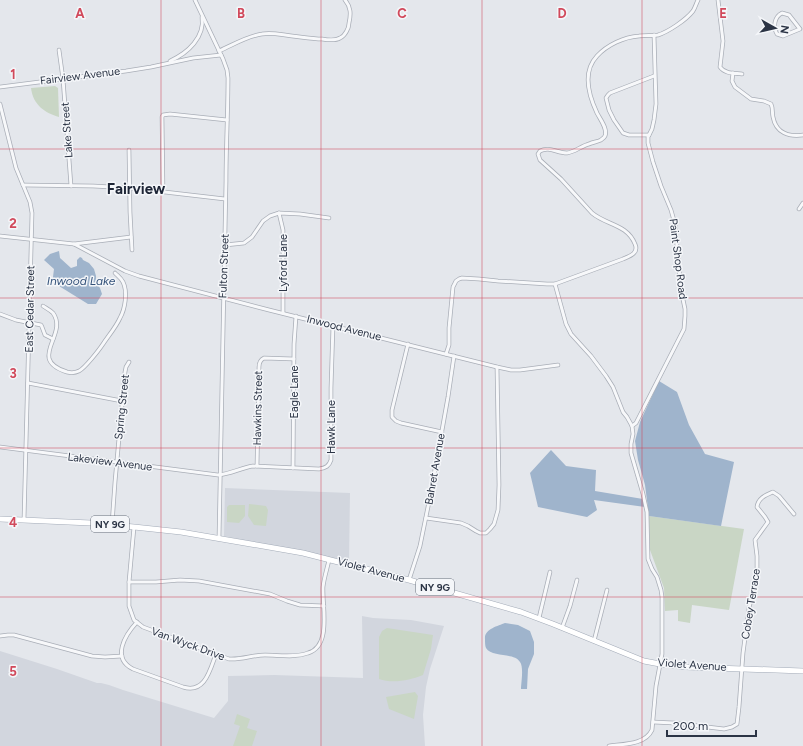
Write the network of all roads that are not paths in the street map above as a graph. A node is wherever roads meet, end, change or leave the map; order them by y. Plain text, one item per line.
1 (195, 0) edge
2 (345, 0) edge
3 (698, 0) edge
4 (718, 0) edge
5 (200, 11) junction
6 (800, 29) junction
7 (803, 32) edge
8 (654, 35) junction
9 (59, 50) dead end
10 (219, 51) junction
11 (221, 55) junction
12 (160, 65) junction
13 (733, 73) junction
14 (742, 74) dead end
15 (654, 76) junction
16 (63, 79) junction
17 (0, 87) edge
18 (0, 104) edge
19 (227, 120) junction
20 (649, 135) junction
21 (803, 135) edge
22 (129, 150) dead end
23 (23, 185) junction
24 (71, 186) junction
25 (130, 188) junction
26 (163, 192) junction
27 (225, 200) junction
28 (803, 203) edge
29 (799, 209) dead end
30 (279, 213) junction
31 (329, 218) dead end
32 (0, 236) edge
33 (131, 236) junction
34 (31, 239) junction
35 (74, 244) junction
36 (225, 245) junction
37 (132, 250) dead end
38 (127, 272) junction
39 (115, 273) dead end
40 (122, 280) junction
41 (555, 284) junction
42 (223, 298) junction
43 (43, 306) dead end
44 (283, 313) junction
45 (0, 314) edge
46 (296, 316) junction
47 (30, 323) junction
48 (333, 325) junction
49 (53, 339) junction
50 (408, 344) junction
51 (446, 354) junction
52 (454, 356) junction
53 (294, 359) junction
54 (129, 362) dead end
55 (558, 365) dead end
56 (497, 367) junction
57 (28, 383) junction
58 (122, 401) junction
59 (632, 426) junction
60 (442, 432) junction
61 (0, 447) edge
62 (26, 451) junction
63 (116, 462) junction
64 (257, 466) junction
65 (293, 468) junction
66 (220, 475) junction
67 (794, 514) dead end
68 (426, 518) junction
69 (0, 519) edge
70 (24, 520) junction
71 (112, 524) junction
72 (134, 527) junction
73 (219, 538) junction
74 (329, 559) junction
75 (550, 572) dead end
76 (409, 580) junction
77 (577, 580) dead end
78 (129, 582) junction
79 (607, 590) dead end
80 (324, 606) junction
81 (539, 618) junction
82 (137, 622) junction
83 (562, 628) junction
84 (0, 636) edge
85 (594, 641) junction
86 (216, 654) junction
87 (122, 656) junction
88 (660, 664) junction
89 (742, 668) junction
90 (803, 671) edge
91 (653, 722) junction
92 (609, 746) edge

1 - 5 street, Fulton Street
2 - 10 street
3 - 8 street
4 - 13 street
5 - 10 street, Fulton Street
5 - 12 street, Fairview Avenue
6 - 6 street
6 - 7 street
8 - 15 street, Paint Shop Road
8 - 41 street
9 - 16 street, Lake Street
10 - 11 street, Fulton Street
11 - 12 street, Fairview Avenue
11 - 19 street, Fulton Street
12 - 16 street, Fairview Avenue
13 - 14 street
13 - 21 street
15 - 20 street, Paint Shop Road
15 - 20 street
16 - 17 street, Fairview Avenue
16 - 24 street, Lake Street
18 - 23 street, East Cedar Street
19 - 26 street
19 - 27 street, Fulton Street
20 - 59 street, Paint Shop Road
22 - 25 street
23 - 24 street
23 - 34 street, East Cedar Street
24 - 25 street
25 - 26 street
25 - 33 street
26 - 27 street
27 - 36 street, Fulton Street
28 - 29 street
30 - 31 street
30 - 36 street
30 - 44 street, Lyford Lane
32 - 34 street
33 - 35 street
33 - 37 street
34 - 35 street
34 - 47 street, East Cedar Street
35 - 38 street, Inwood Avenue
36 - 42 street, Fulton Street
38 - 40 street
38 - 42 street, Inwood Avenue
39 - 40 street
40 - 49 street
41 - 51 street
41 - 59 street
42 - 44 street, Inwood Avenue
42 - 66 street, Fulton Street
43 - 49 street
44 - 46 street, Inwood Avenue
45 - 47 street
46 - 48 street, Inwood Avenue
46 - 53 street, Eagle Lane
47 - 49 street
47 - 57 street, East Cedar Street
48 - 50 street, Inwood Avenue
48 - 65 street, Hawk Lane
50 - 51 street, Inwood Avenue
50 - 60 street
51 - 52 street, Inwood Avenue
52 - 56 street, Inwood Avenue
52 - 60 street, Bahret Avenue
53 - 64 street, Hawkins Street
53 - 65 street, Eagle Lane
54 - 58 street, Spring Street
55 - 56 street, Inwood Avenue
56 - 68 street
57 - 58 street
57 - 62 street, East Cedar Street
58 - 63 street, Spring Street
59 - 88 street
60 - 68 street, Bahret Avenue
61 - 62 street, Lakeview Avenue
62 - 63 street, Lakeview Avenue
62 - 70 street, East Cedar Street
63 - 66 street, Lakeview Avenue
63 - 71 street, Spring Street
64 - 65 street, Hawk Lane
64 - 66 street, Hawk Lane
66 - 73 street, Fulton Street
67 - 89 street, Cobey Terrace
68 - 76 street, Bahret Avenue
69 - 70 main road, Violet Avenue / NY 9G
70 - 71 main road, Violet Avenue / NY 9G
71 - 72 main road, Violet Avenue / NY 9G
72 - 73 main road, Violet Avenue / NY 9G
72 - 78 street
73 - 74 main road, Violet Avenue / NY 9G
74 - 76 main road, Violet Avenue / NY 9G
74 - 80 street, Van Wyck Drive
75 - 81 street
76 - 81 main road, Violet Avenue / NY 9G
77 - 83 street
78 - 80 street
78 - 82 street
79 - 85 street
80 - 86 street, Van Wyck Drive
81 - 83 main road, Violet Avenue / NY 9G
82 - 86 street, Van Wyck Drive
82 - 87 street
83 - 85 main road, Violet Avenue / NY 9G
84 - 87 street
85 - 88 main road, Violet Avenue / NY 9G
86 - 87 street
88 - 89 main road, Violet Avenue / NY 9G
88 - 91 street
89 - 90 main road, Violet Avenue / NY 9G
89 - 91 street
91 - 92 street

